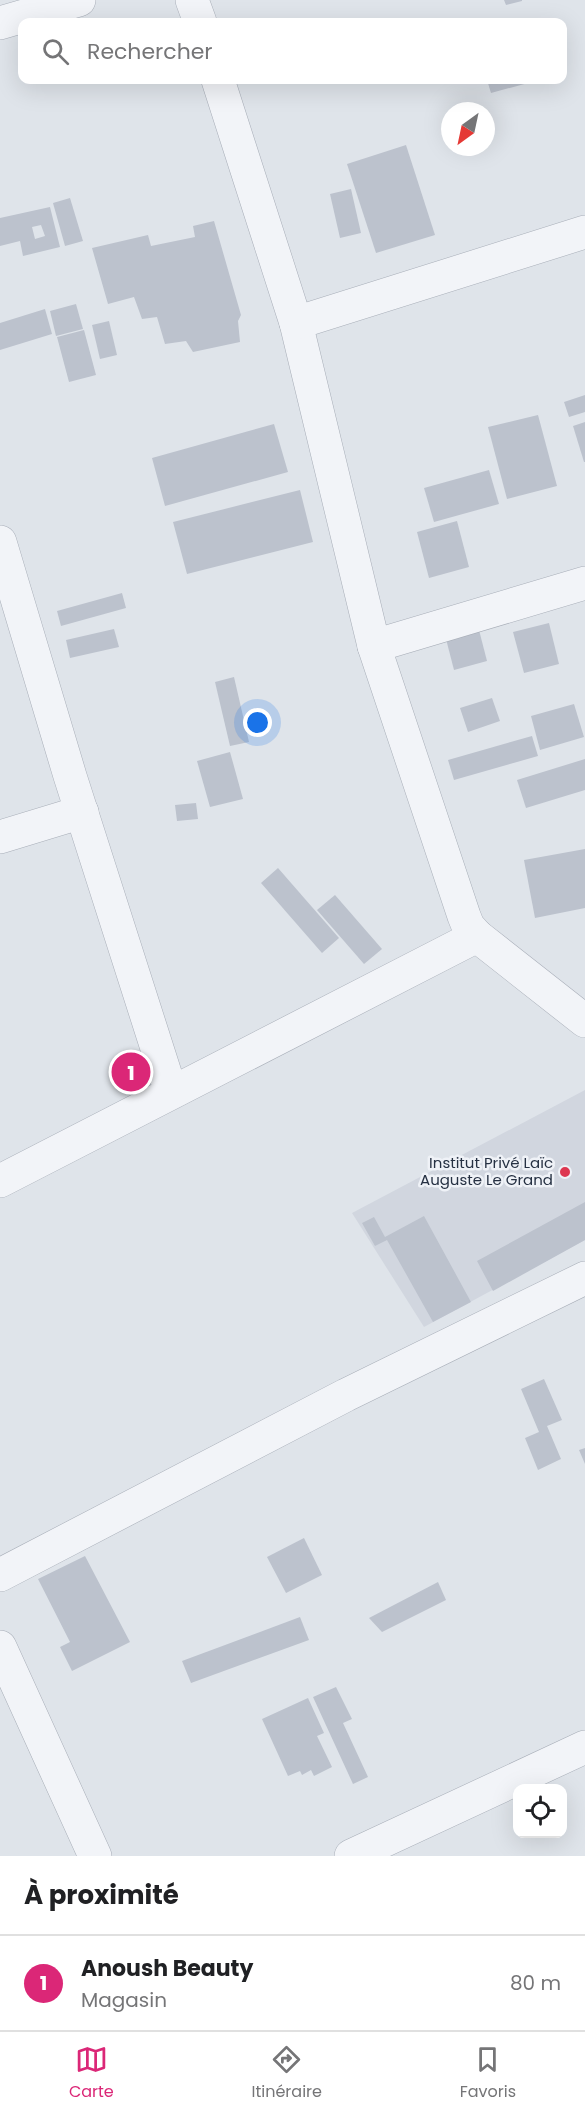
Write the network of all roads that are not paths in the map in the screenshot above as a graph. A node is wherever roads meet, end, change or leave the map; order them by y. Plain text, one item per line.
1 (79, 0) edge
2 (192, 0) edge
3 (199, 18) edge
4 (0, 23) edge
5 (219, 84) edge
6 (585, 232) edge
7 (296, 323) junction
8 (0, 542) edge
9 (585, 583) edge
10 (374, 646) junction
11 (82, 812) junction
12 (0, 837) edge
13 (477, 936) junction
14 (585, 1021) edge
15 (171, 1092) junction
16 (0, 1181) edge
17 (584, 1281) edge
18 (0, 1575) edge
19 (0, 1647) edge
20 (585, 1747) edge
21 (95, 1856) edge
22 (351, 1856) edge

1 - 4 street
2 - 3 street
5 - 7 street
6 - 7 street
7 - 10 street
8 - 11 street
9 - 10 street
10 - 13 street
11 - 12 street
11 - 15 street
13 - 14 street
13 - 15 street
15 - 16 street
17 - 18 street
19 - 21 street
20 - 22 street

